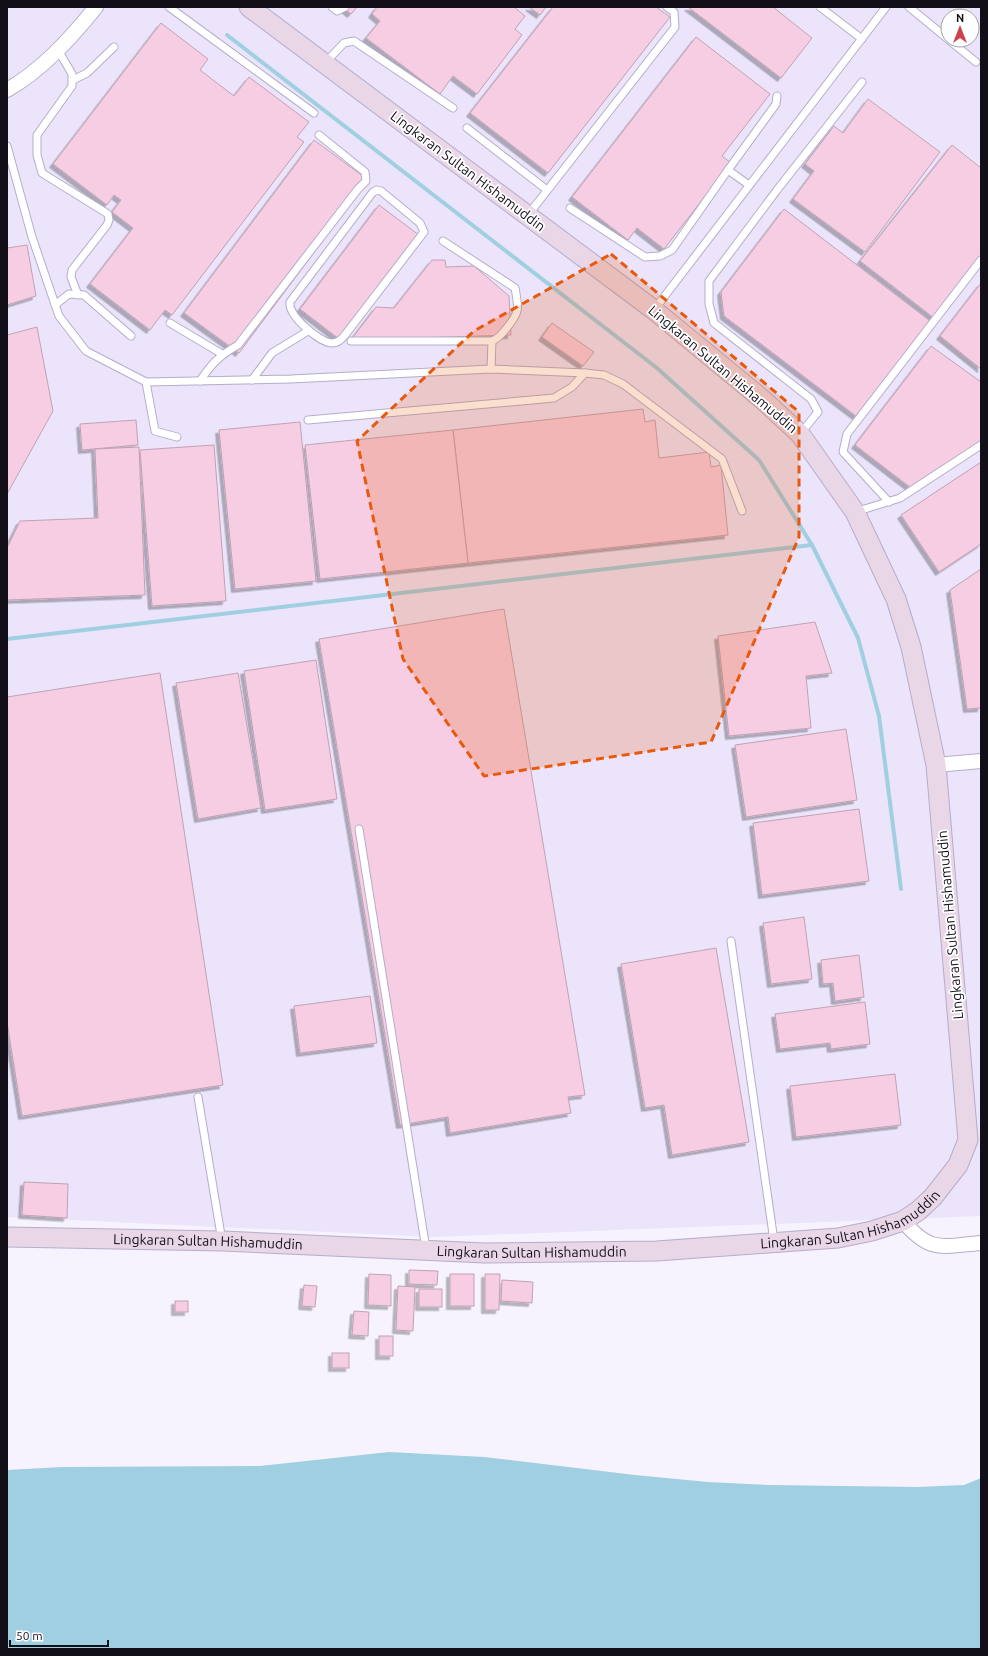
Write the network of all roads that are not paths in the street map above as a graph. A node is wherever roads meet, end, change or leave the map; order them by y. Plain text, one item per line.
1 (96, 7) edge
2 (170, 7) edge
3 (249, 7) edge
4 (332, 7) edge
5 (345, 7) edge
6 (667, 7) edge
7 (820, 7) edge
8 (886, 7) edge
9 (909, 7) edge
10 (940, 33) edge
11 (862, 39) junction
12 (114, 47) dead end
13 (958, 48) edge
14 (58, 50) junction
15 (976, 62) dead end
16 (325, 64) junction
17 (73, 80) junction
18 (862, 82) dead end
19 (7, 90) edge
20 (777, 96) dead end
21 (453, 108) dead end
22 (314, 113) dead end
23 (467, 128) dead end
24 (319, 135) dead end
25 (7, 146) edge
26 (728, 170) junction
27 (749, 185) junction
28 (547, 190) junction
29 (570, 208) dead end
30 (527, 216) junction
31 (443, 241) dead end
32 (981, 260) edge
33 (78, 295) junction
34 (54, 305) junction
35 (654, 310) junction
36 (170, 323) dead end
37 (308, 332) junction
38 (131, 336) dead end
39 (351, 341) dead end
40 (492, 341) junction
41 (222, 354) junction
42 (491, 369) junction
43 (584, 373) junction
44 (252, 380) junction
45 (200, 381) junction
46 (146, 382) junction
47 (308, 420) dead end
48 (800, 434) junction
49 (178, 437) dead end
50 (981, 445) edge
51 (889, 502) junction
52 (742, 511) dead end
53 (855, 512) junction
54 (981, 760) edge
55 (936, 765) junction
56 (359, 830) dead end
57 (731, 941) dead end
58 (198, 1097) dead end
59 (904, 1221) junction
60 (7, 1237) edge
61 (222, 1241) junction
62 (774, 1241) junction
63 (981, 1243) edge
64 (427, 1251) junction

1 - 14 street
2 - 22 lane
3 - 16 street, Lingkaran Sultan Hishamuddin
4 - 5 lane
6 - 28 lane
7 - 11 lane
8 - 11 lane
9 - 10 lane
11 - 27 lane
12 - 17 lane
13 - 15 lane
14 - 17 lane
14 - 19 street
16 - 21 lane
16 - 30 street, Lingkaran Sultan Hishamuddin
17 - 33 lane
18 - 48 lane
20 - 26 lane
23 - 28 lane
24 - 41 lane
25 - 34 lane
26 - 27 lane
26 - 29 lane
27 - 35 lane
28 - 30 lane
30 - 35 street, Lingkaran Sultan Hishamuddin
31 - 40 lane
32 - 51 lane
33 - 34 lane
33 - 38 lane
34 - 46 lane
35 - 48 street, Lingkaran Sultan Hishamuddin
36 - 41 lane
37 - 37 lane
37 - 44 lane
39 - 40 lane
40 - 42 lane
41 - 45 lane
42 - 43 lane
42 - 44 lane
43 - 47 lane
43 - 52 lane
44 - 45 lane
45 - 46 lane
46 - 49 lane
48 - 53 street, Lingkaran Sultan Hishamuddin
50 - 51 lane
51 - 53 lane
53 - 55 street, Lingkaran Sultan Hishamuddin
54 - 55 street
55 - 59 street, Lingkaran Sultan Hishamuddin
56 - 64 lane
57 - 62 lane
58 - 61 lane
59 - 62 street, Lingkaran Sultan Hishamuddin
59 - 63 street
60 - 61 street, Lingkaran Sultan Hishamuddin
61 - 64 street, Lingkaran Sultan Hishamuddin
62 - 64 street, Lingkaran Sultan Hishamuddin

